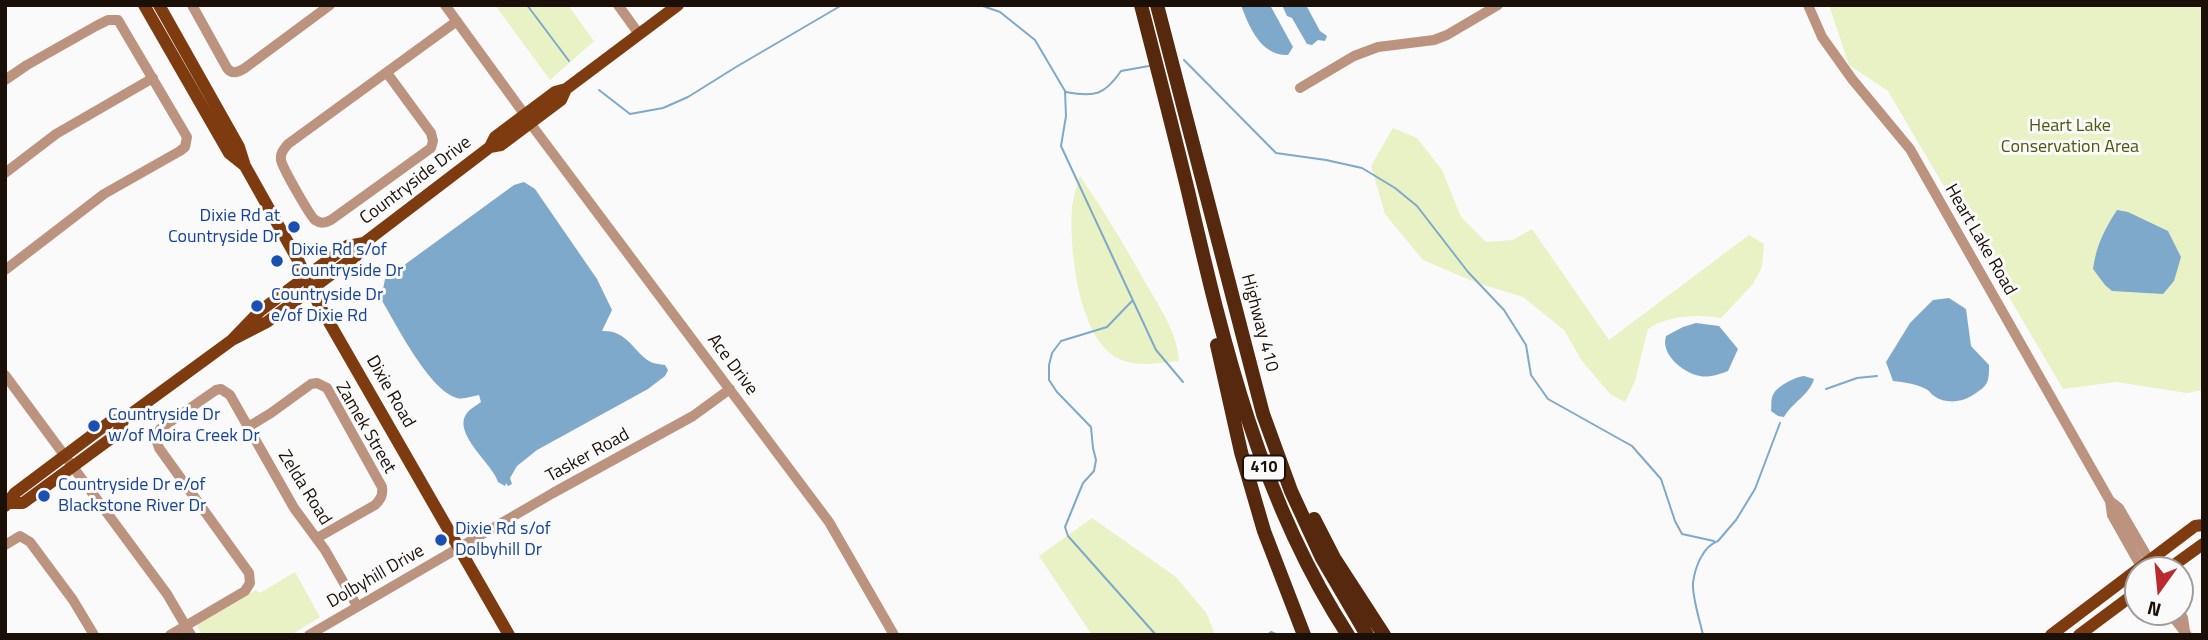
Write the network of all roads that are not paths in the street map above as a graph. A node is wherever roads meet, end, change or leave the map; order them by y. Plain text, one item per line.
1 (144, 5) edge
2 (159, 5) edge
3 (192, 5) edge
4 (330, 5) edge
5 (445, 5) edge
6 (618, 5) edge
7 (678, 5) edge
8 (1141, 5) edge
9 (1157, 5) edge
10 (1498, 5) edge
11 (1808, 5) edge
12 (457, 21) junction
13 (639, 34) junction
14 (387, 73) junction
15 (153, 78) junction
16 (5, 80) edge
17 (1300, 88) dead end
18 (527, 119) junction
19 (245, 166) junction
20 (5, 173) edge
21 (364, 243) junction
22 (5, 270) edge
23 (306, 277) junction
24 (1210, 288) junction
25 (312, 289) junction
26 (232, 340) junction
27 (1248, 358) junction
28 (5, 376) edge
29 (730, 389) junction
30 (248, 426) junction
31 (69, 461) junction
32 (7, 505) edge
33 (2203, 525) edge
34 (317, 538) junction
35 (2203, 544) edge
36 (5, 545) edge
37 (459, 548) junction
38 (2140, 556) edge
39 (2160, 556) edge
40 (2186, 556) edge
41 (2124, 583) edge
42 (2124, 601) edge
43 (357, 606) junction
44 (188, 630) edge
45 (93, 635) edge
46 (170, 635) edge
47 (309, 635) edge
48 (509, 635) edge
49 (894, 635) edge
50 (1304, 635) edge
51 (1348, 635) edge
52 (1367, 635) edge
53 (1384, 635) edge
54 (2051, 635) edge
55 (2079, 635) edge

1 - 19 main road, Dixie Road
2 - 19 main road, Dixie Road
3 - 4 street
5 - 12 street, Ace Drive
6 - 13 street
7 - 13 main road, Countryside Drive
8 - 24 highway, Highway 410 / 410
9 - 27 highway, Highway 410 / 410
10 - 17 street
11 - 38 street, Heart Lake Road
12 - 14 street
12 - 18 street, Ace Drive
13 - 18 main road, Countryside Drive
14 - 14 street
15 - 16 street
15 - 20 street
15 - 22 street
18 - 21 main road, Countryside Drive
18 - 29 street, Ace Drive
19 - 23 main road, Dixie Road
21 - 23 main road, Countryside Drive
21 - 25 main road, Countryside Drive
23 - 25 main road, Dixie Road
23 - 26 main road, Countryside Drive
24 - 50 highway
24 - 51 highway, Highway 410 / 410
25 - 26 main road, Countryside Drive
25 - 37 main road, Dixie Road
26 - 31 main road, Countryside Drive
27 - 52 highway, Highway 410 / 410
27 - 53 highway
28 - 31 street
29 - 37 street, Tasker Road
29 - 49 street, Ace Drive
30 - 34 street, Zelda Road
30 - 34 street, Zamek Street
30 - 44 street, Zelda Road
31 - 32 main road, Countryside Drive
31 - 44 street
33 - 39 main road
34 - 43 street, Zelda Road
35 - 40 main road
36 - 45 street
37 - 43 street, Dolbyhill Drive
37 - 48 main road, Dixie Road
41 - 54 main road
42 - 55 main road
43 - 47 street, Dolbyhill Drive
44 - 46 street

